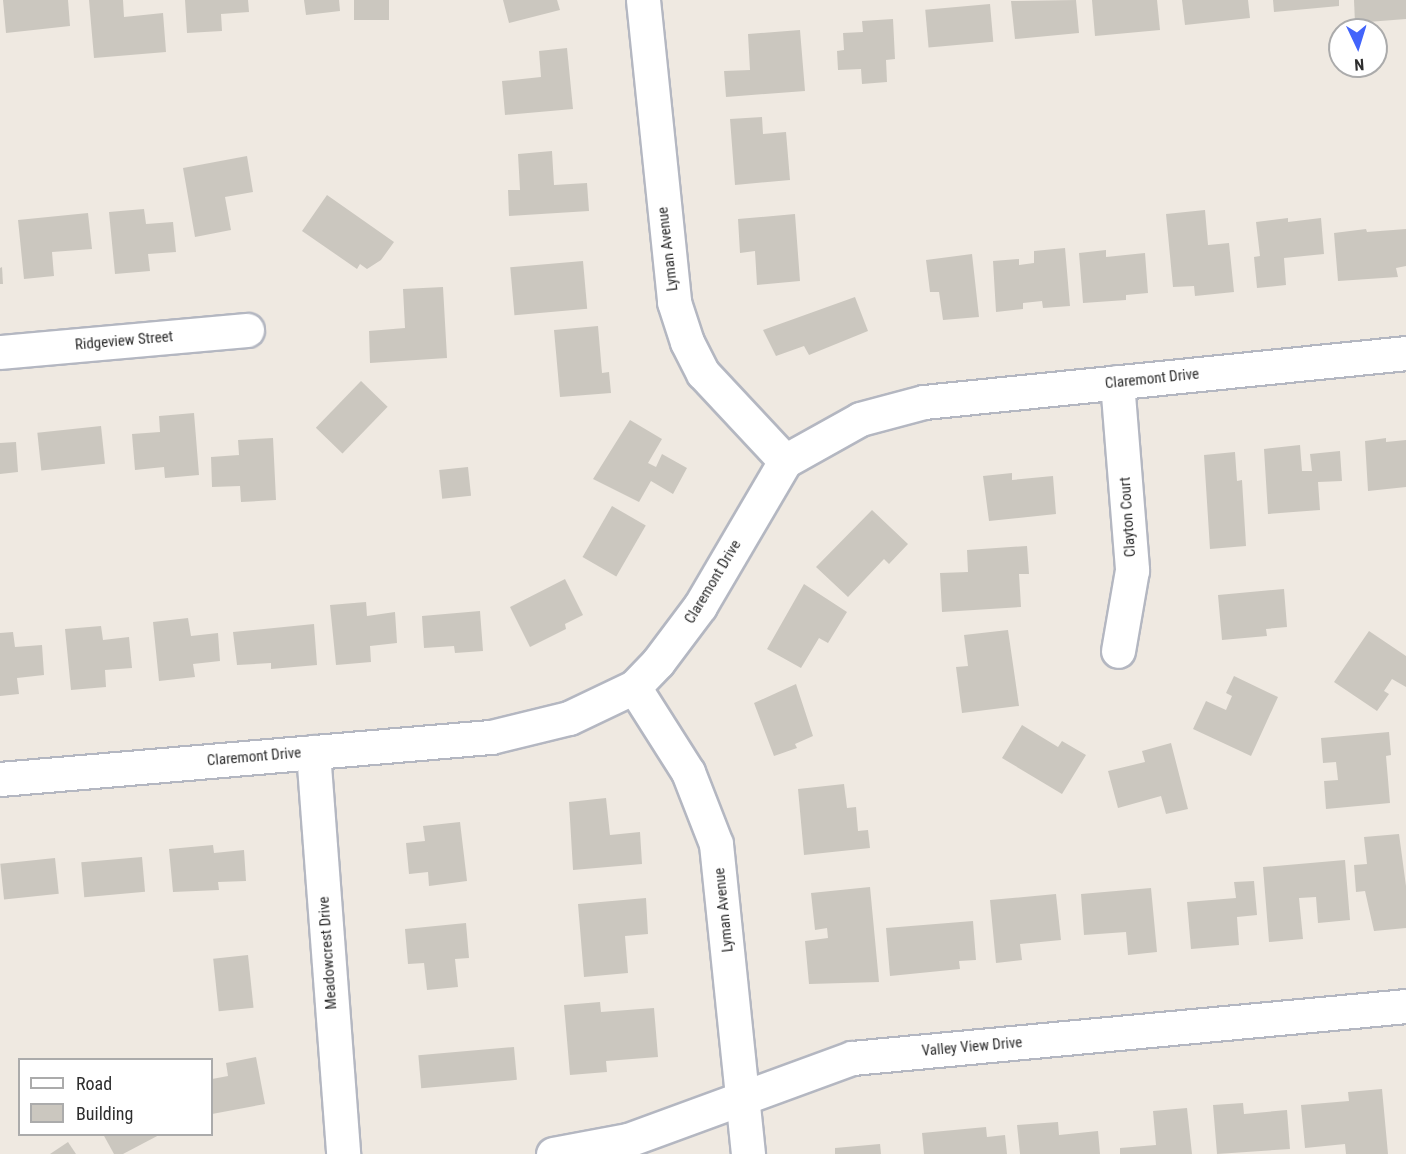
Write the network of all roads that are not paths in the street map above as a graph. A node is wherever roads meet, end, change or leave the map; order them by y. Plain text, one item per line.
1 (643, 0) edge
2 (247, 330) dead end
3 (0, 352) edge
4 (1406, 353) edge
5 (1117, 382) junction
6 (785, 461) junction
7 (1118, 651) dead end
8 (634, 687) junction
9 (313, 752) junction
10 (0, 779) edge
11 (1406, 1006) edge
12 (742, 1096) junction
13 (343, 1154) edge
14 (553, 1154) edge
15 (748, 1154) edge

1 - 6 street, Lyman Avenue
2 - 3 street, Ridgeview Street
4 - 5 street, Claremont Drive
5 - 6 street, Claremont Drive
5 - 7 street, Clayton Court
6 - 8 street, Claremont Drive
8 - 9 street, Claremont Drive
8 - 12 street, Lyman Avenue
9 - 10 street, Claremont Drive
9 - 13 street, Meadowcrest Drive
11 - 12 street, Valley View Drive
12 - 14 street, Valley View Drive
12 - 15 street, Lyman Avenue

